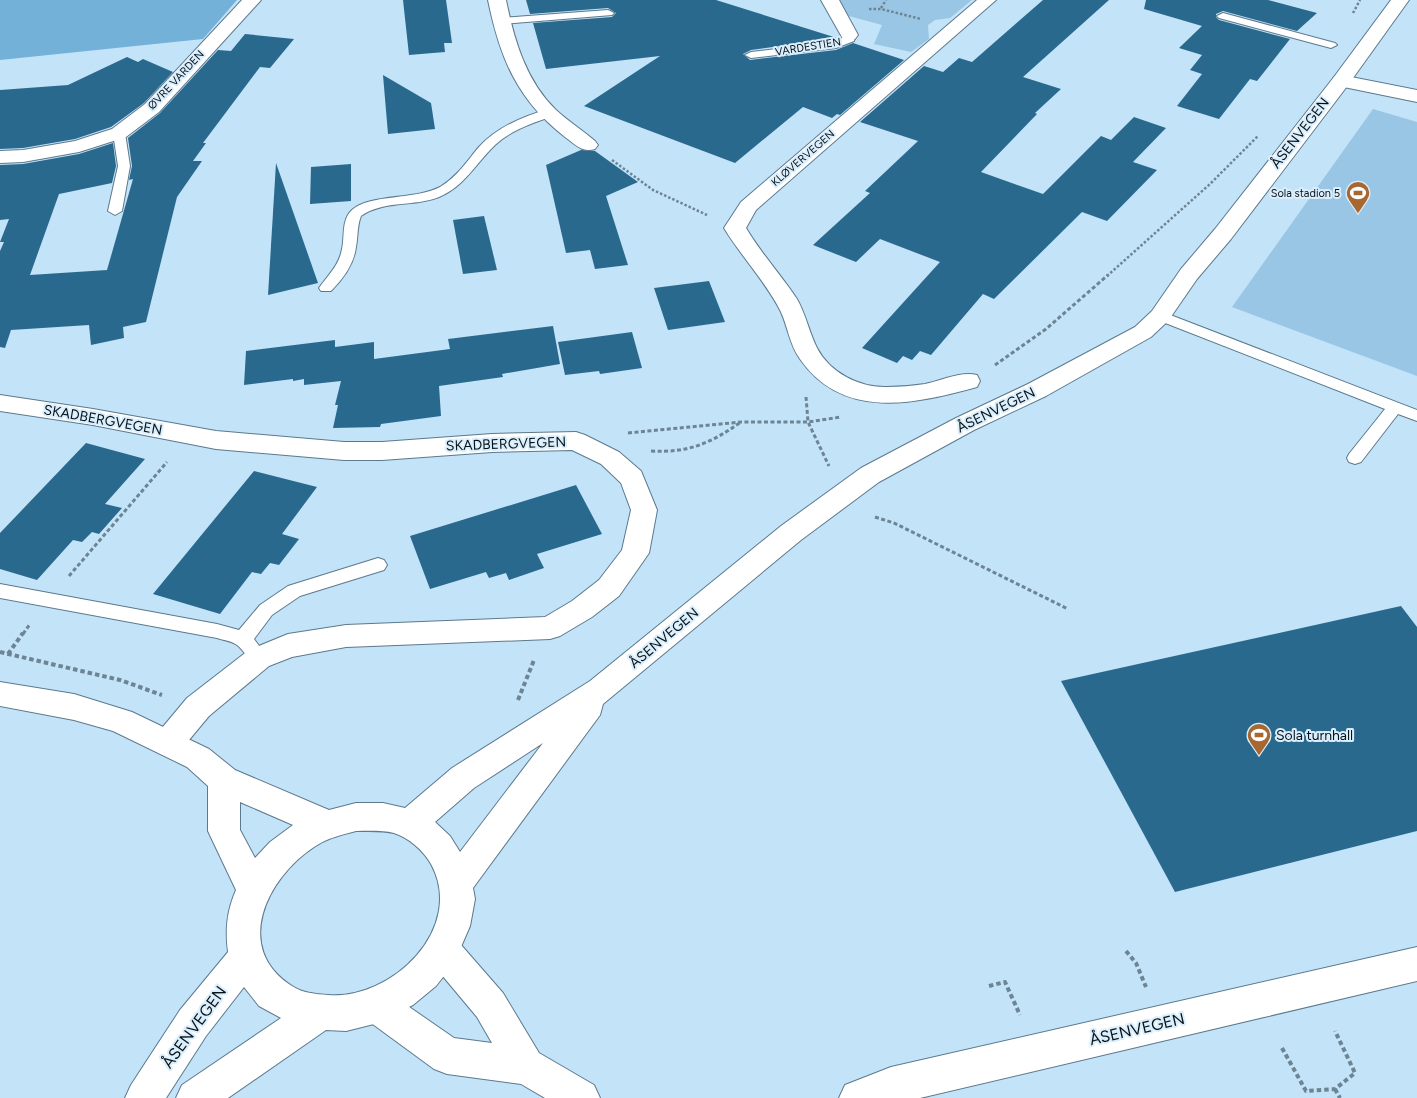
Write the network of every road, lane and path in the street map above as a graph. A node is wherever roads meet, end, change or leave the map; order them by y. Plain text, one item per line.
1 (252, 0) edge
2 (497, 0) edge
3 (886, 0) edge
4 (987, 0) edge
5 (1360, 0) edge
6 (1400, 0) edge
7 (833, 5) edge
8 (881, 8) junction
9 (608, 13) dead end
10 (1223, 16) dead end
11 (501, 21) junction
12 (954, 28) junction
13 (849, 35) joint
14 (1331, 45) joint
15 (751, 55) dead end
16 (1341, 81) junction
17 (1417, 96) edge
18 (549, 113) junction
19 (120, 133) junction
20 (1261, 133) dead end
21 (588, 145) joint
22 (0, 157) edge
23 (115, 211) dead end
24 (735, 228) junction
25 (326, 288) dead end
26 (1160, 316) junction
27 (807, 352) junction
28 (968, 381) joint
29 (881, 396) junction
30 (0, 403) edge
31 (1395, 407) junction
32 (1417, 416) edge
33 (741, 422) junction
34 (808, 422) junction
35 (576, 441) junction
36 (172, 456) dead end
37 (610, 458) junction
38 (1355, 458) dead end
39 (832, 473) dead end
40 (876, 517) dead end
41 (105, 536) dead end
42 (378, 565) dead end
43 (0, 590) edge
44 (1068, 609) dead end
45 (550, 628) junction
46 (251, 648) junction
47 (0, 652) edge
48 (601, 690) junction
49 (0, 694) edge
50 (517, 703) dead end
51 (198, 707) junction
52 (168, 743) junction
53 (224, 780) junction
54 (327, 824) junction
55 (410, 824) junction
56 (457, 882) junction
57 (253, 889) junction
58 (443, 950) junction
59 (246, 957) junction
60 (1417, 964) edge
61 (990, 986) dead end
62 (376, 1005) junction
63 (320, 1014) junction
64 (1335, 1031) dead end
65 (1282, 1048) dead end
66 (1037, 1052) junction
67 (526, 1066) junction
68 (1335, 1089) junction
69 (881, 1094) edge
70 (144, 1098) edge
71 (195, 1098) edge
72 (581, 1098) edge
73 (1340, 1098) edge

1 - 19 street, ØVRE VARDEN
2 - 11 street
3 - 8 path
4 - 12 street, KLØVERVEGEN
5 - 14 path
6 - 16 street, ÅSENVEGEN
7 - 8 path
7 - 13 street, VARDESTIEN
8 - 12 path
9 - 11 lane
10 - 14 lane
11 - 18 street
12 - 24 street, KLØVERVEGEN
13 - 15 lane, VARDESTIEN
16 - 17 street
16 - 26 street, ÅSENVEGEN
18 - 21 street
18 - 25 lane
19 - 22 street, ØVRE VARDEN
19 - 23 lane
20 - 28 path
21 - 24 path
24 - 27 street
26 - 31 lane
26 - 48 street, ÅSENVEGEN
27 - 29 street
27 - 34 path
28 - 29 street
29 - 34 path
30 - 35 street, SKADBERGVEGEN
31 - 32 lane
31 - 38 lane
33 - 34 path
33 - 35 path
33 - 37 path
34 - 39 path
35 - 37 street, SKADBERGVEGEN
36 - 41 path
37 - 45 street, SKADBERGVEGEN
40 - 44 path
42 - 46 lane
43 - 46 lane
45 - 46 street, SKADBERGVEGEN
45 - 50 path
46 - 51 street, SKADBERGVEGEN
47 - 51 path
48 - 55 street, ÅSENVEGEN
48 - 56 street, ÅSENVEGEN
49 - 52 street
51 - 52 street, SKADBERGVEGEN
52 - 53 street
53 - 54 street
53 - 57 street
54 - 55 street
54 - 57 street
55 - 56 street
56 - 58 street
57 - 59 street
58 - 62 street
58 - 67 street
59 - 63 street
59 - 70 street, ÅSENVEGEN
60 - 66 street, ÅSENVEGEN
61 - 66 path
62 - 63 street
62 - 67 street
63 - 71 street
64 - 68 path
65 - 68 path
66 - 69 street, ÅSENVEGEN
67 - 72 street
68 - 73 path

